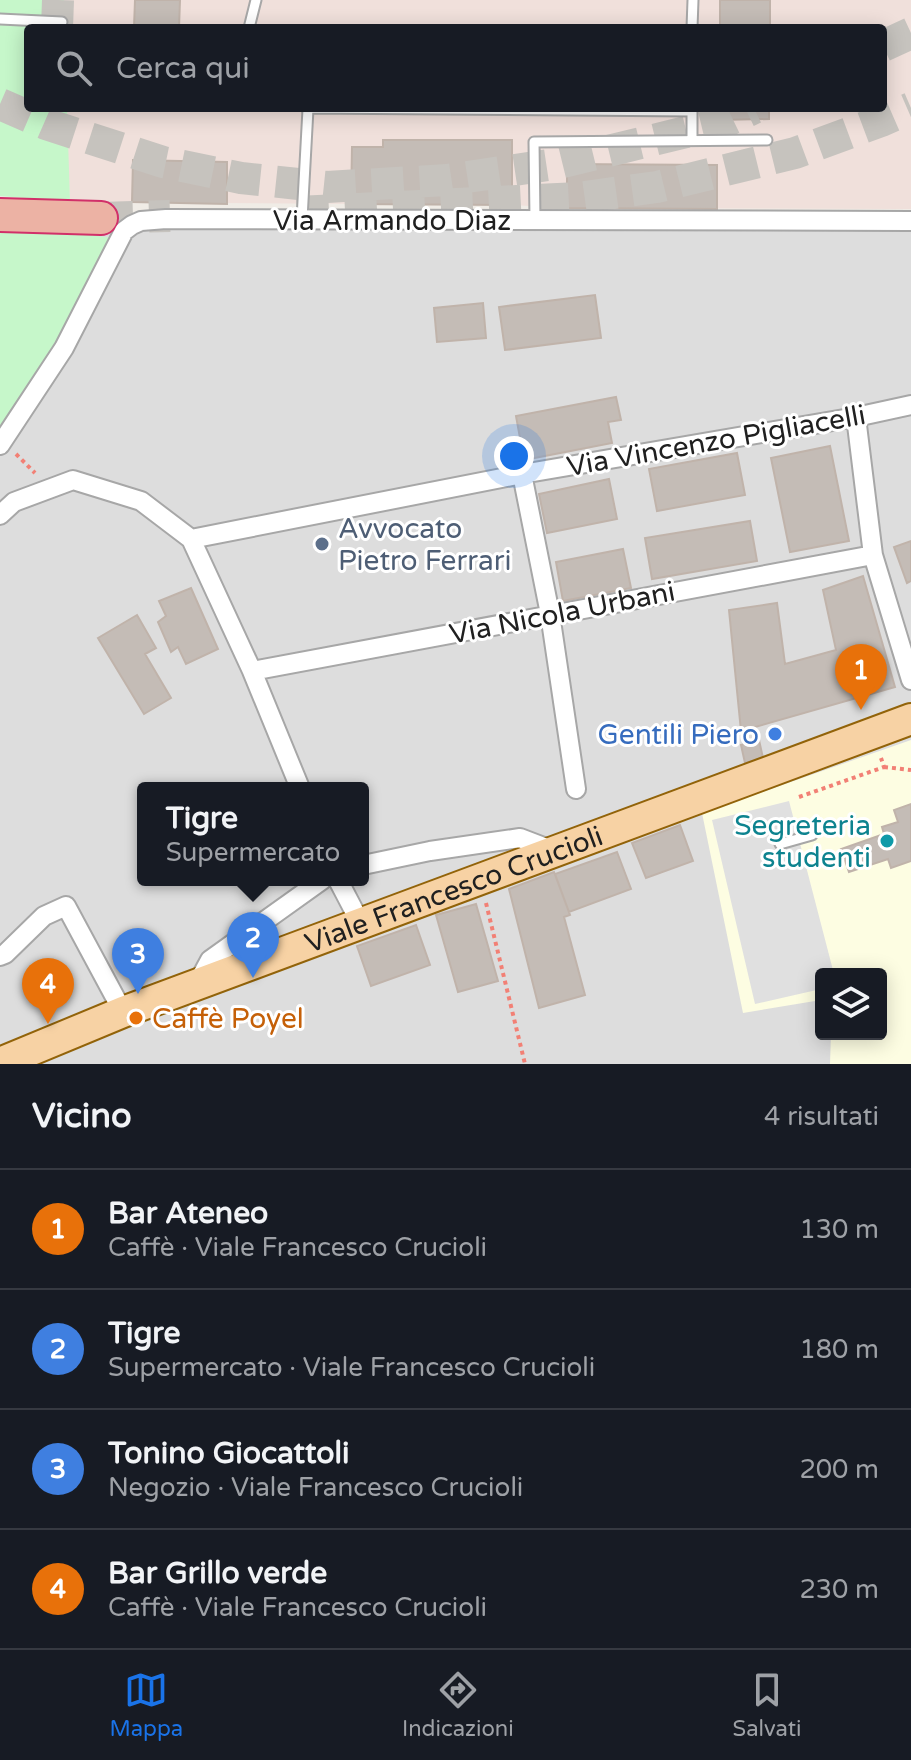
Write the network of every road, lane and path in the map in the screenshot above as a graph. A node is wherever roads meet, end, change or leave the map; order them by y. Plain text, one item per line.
1 (256, 0) edge
2 (693, 0) edge
3 (0, 19) edge
4 (62, 22) dead end
5 (250, 24) edge
6 (692, 24) edge
7 (307, 112) edge
8 (692, 112) edge
9 (692, 140) junction
10 (767, 140) dead end
11 (0, 215) edge
12 (101, 218) tunnel mouth
13 (302, 219) junction
14 (535, 220) junction
15 (911, 221) edge
16 (911, 405) edge
17 (856, 417) junction
18 (2, 443) edge
19 (522, 474) junction
20 (50, 488) junction
21 (0, 515) edge
22 (191, 539) junction
23 (873, 555) junction
24 (550, 614) junction
25 (252, 671) junction
26 (911, 680) edge
27 (911, 719) edge
28 (874, 732) junction
29 (884, 767) junction
30 (911, 770) edge
31 (298, 782) edge
32 (576, 789) dead end
33 (799, 797) dead end
34 (812, 835) dead end
35 (780, 844) dead end
36 (554, 851) junction
37 (369, 864) edge
38 (480, 878) junction
39 (314, 886) edge
40 (341, 886) edge
41 (361, 924) junction
42 (0, 956) edge
43 (197, 984) junction
44 (123, 1012) junction
45 (0, 1063) edge
46 (525, 1064) edge

1 - 5 lane
2 - 6 lane
3 - 4 lane
7 - 13 lane
8 - 9 lane
9 - 10 lane
9 - 14 lane
11 - 12 highway
13 - 14 street, Via Armando Diaz
13 - 18 street, Via Armando Diaz
14 - 15 street, Via Armando Diaz
16 - 17 street, Via Vincenzo Pigliacelli
17 - 19 street, Via Vincenzo Pigliacelli
17 - 23 street
18 - 20 path
19 - 22 street, Via Vincenzo Pigliacelli
19 - 24 street
20 - 21 street
20 - 22 street
22 - 25 street
23 - 24 street, Via Nicola Urbani
23 - 26 street
24 - 25 street, Via Nicola Urbani
24 - 32 street
25 - 31 street
27 - 28 main road, Viale Francesco Crucioli
28 - 29 path
28 - 36 main road, Viale Francesco Crucioli
29 - 30 path
29 - 33 path
34 - 35 lane
36 - 37 street
36 - 38 main road, Viale Francesco Crucioli
38 - 41 main road, Viale Francesco Crucioli
38 - 46 path
39 - 43 street
40 - 41 street
41 - 43 main road, Viale Francesco Crucioli
42 - 44 street
43 - 44 main road, Viale Francesco Crucioli
44 - 45 main road, Viale Francesco Crucioli

